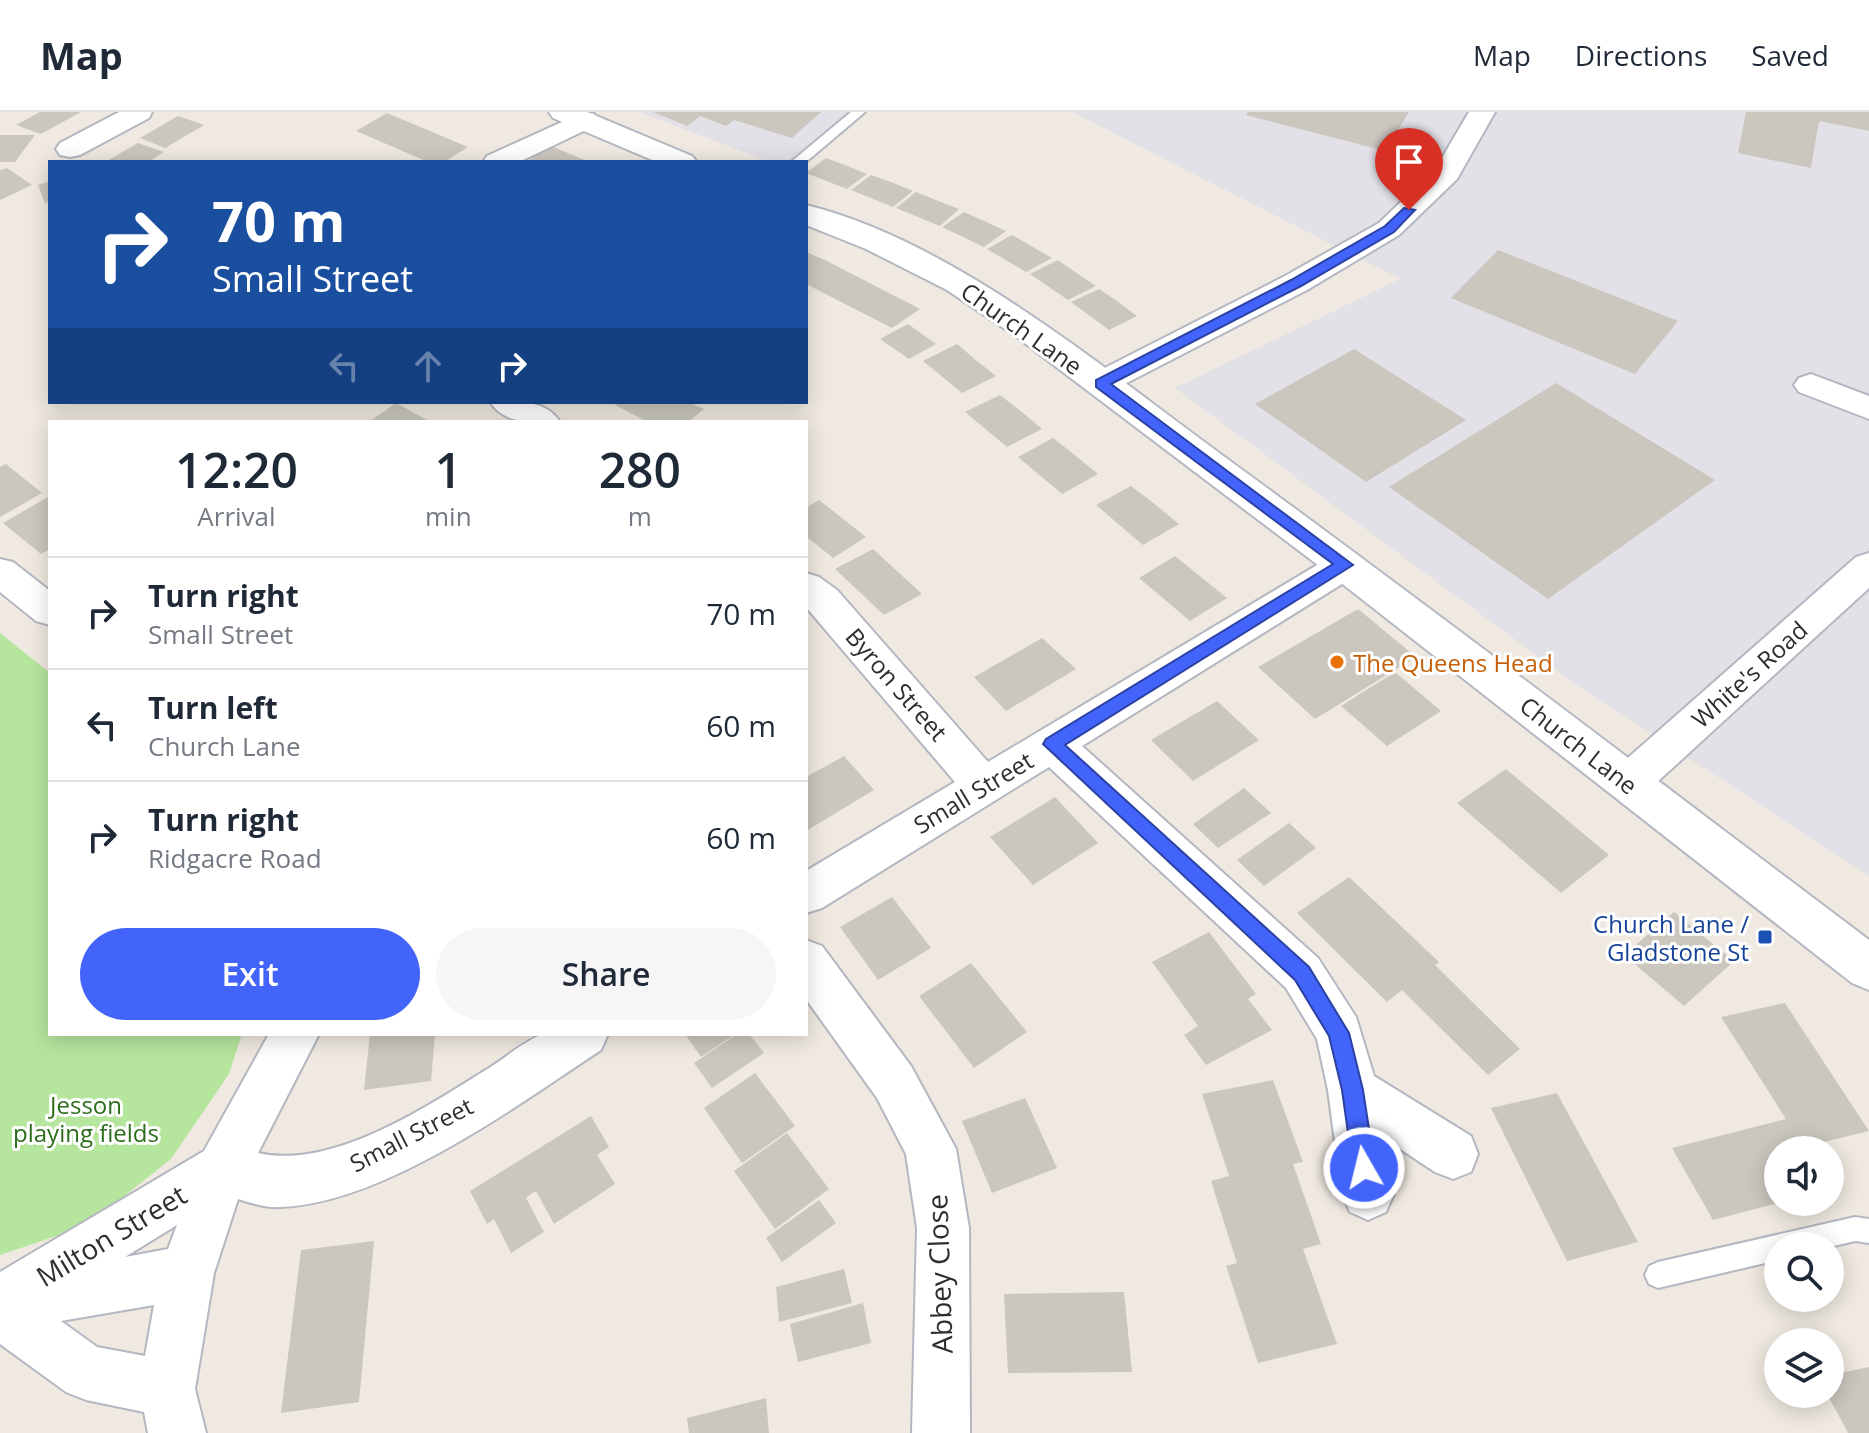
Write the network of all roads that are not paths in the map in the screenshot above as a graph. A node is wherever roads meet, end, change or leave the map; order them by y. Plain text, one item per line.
1 (139, 112) edge
2 (859, 112) edge
3 (1482, 112) edge
4 (574, 116) edge
5 (70, 149) dead end
6 (500, 160) edge
7 (677, 160) edge
8 (800, 160) edge
9 (808, 215) edge
10 (1101, 383) junction
11 (1811, 385) dead end
12 (511, 404) edge
13 (1869, 408) edge
14 (539, 420) edge
15 (1345, 565) junction
16 (1869, 566) edge
17 (0, 572) edge
18 (808, 588) edge
19 (48, 609) edge
20 (1052, 744) junction
21 (1628, 783) junction
22 (984, 786) junction
23 (808, 893) edge
24 (808, 964) edge
25 (1869, 968) edge
26 (294, 1036) edge
27 (581, 1036) edge
28 (1353, 1090) junction
29 (1453, 1154) dead end
30 (222, 1169) junction
31 (1368, 1194) dead end
32 (1869, 1231) edge
33 (1842, 1232) edge
34 (1764, 1250) edge
35 (187, 1273) junction
36 (1658, 1275) dead end
37 (0, 1306) edge
38 (172, 1411) edge
39 (941, 1433) edge

1 - 5 street
2 - 8 lane
3 - 10 street
4 - 6 street
4 - 7 main road
9 - 10 main road, Church Lane
10 - 15 main road, Church Lane
11 - 13 street
12 - 14 street
15 - 20 street, Small Street
15 - 21 main road, Church Lane
16 - 21 street, White's Road
17 - 19 street
18 - 22 street, Byron Street
20 - 22 street, Small Street
20 - 28 street
21 - 25 main road, Church Lane
22 - 23 street, Small Street
24 - 39 street, Abbey Close
26 - 30 street
27 - 30 street, Small Street
28 - 29 street
28 - 31 street
30 - 35 street
30 - 37 street, Milton Street
32 - 33 lane
34 - 36 lane
35 - 37 street, Milton Street
35 - 38 street
37 - 38 street

